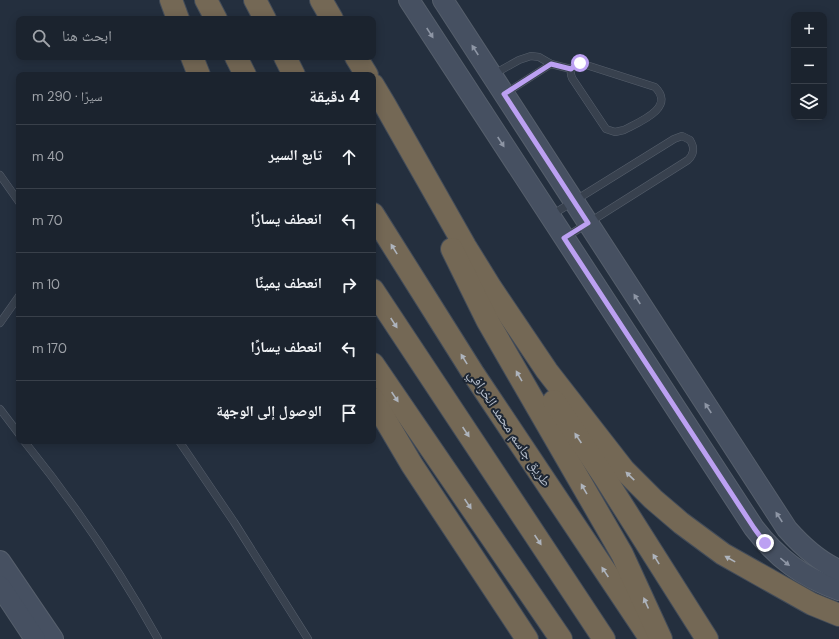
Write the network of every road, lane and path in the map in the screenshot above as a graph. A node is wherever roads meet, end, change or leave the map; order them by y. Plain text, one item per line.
1 (171, 0) edge
2 (206, 0) edge
3 (255, 0) edge
4 (321, 0) edge
5 (409, 0) edge
6 (443, 0) edge
7 (177, 16) edge
8 (214, 16) edge
9 (263, 16) edge
10 (330, 16) edge
11 (193, 60) edge
12 (238, 60) edge
13 (286, 60) edge
14 (358, 60) edge
15 (551, 64) junction
16 (571, 69) junction
17 (199, 72) edge
18 (244, 72) edge
19 (292, 72) edge
20 (365, 72) edge
21 (492, 76) junction
22 (376, 90) edge
23 (504, 94) junction
24 (385, 105) junction
25 (0, 175) edge
26 (16, 198) edge
27 (573, 201) junction
28 (550, 216) junction
29 (376, 219) edge
30 (588, 223) junction
31 (564, 238) junction
32 (465, 246) junction
33 (376, 295) edge
34 (16, 302) edge
35 (0, 323) edge
36 (376, 368) edge
37 (376, 404) edge
38 (0, 409) edge
39 (16, 430) edge
40 (26, 444) edge
41 (181, 444) edge
42 (0, 561) edge
43 (839, 570) edge
44 (488, 580) junction
45 (0, 586) edge
46 (839, 590) edge
47 (839, 615) edge
48 (35, 639) edge
49 (53, 639) edge
50 (158, 639) edge
51 (308, 639) edge
52 (518, 639) edge
53 (527, 639) edge
54 (561, 639) edge
55 (604, 639) edge
56 (650, 639) edge
57 (661, 639) edge
58 (707, 639) edge

1 - 7 highway
2 - 8 highway
3 - 9 highway
4 - 10 highway
5 -> 28 street
21 -> 6 street
11 - 17 highway
12 - 18 highway
13 - 19 highway
14 - 20 highway
15 - 16 lane
15 - 21 lane
15 - 23 lane
16 - 16 lane
21 - 23 street
22 - 24 highway
23 - 27 street
24 - 32 highway
57 -> 24 highway
25 - 26 lane
27 - 28 lane
27 - 30 street
27 - 30 lane
28 - 31 street
56 -> 29 highway, طريق جاسم محمد الخرافي
30 - 31 lane
43 -> 30 street
31 -> 46 street
47 -> 32 highway
58 -> 32 highway
33 -> 55 highway
34 - 35 lane
36 -> 54 highway
37 - 44 highway
38 - 39 lane
40 - 50 lane
41 - 51 lane
42 - 49 street
44 - 52 highway
44 - 53 highway
45 - 48 street

